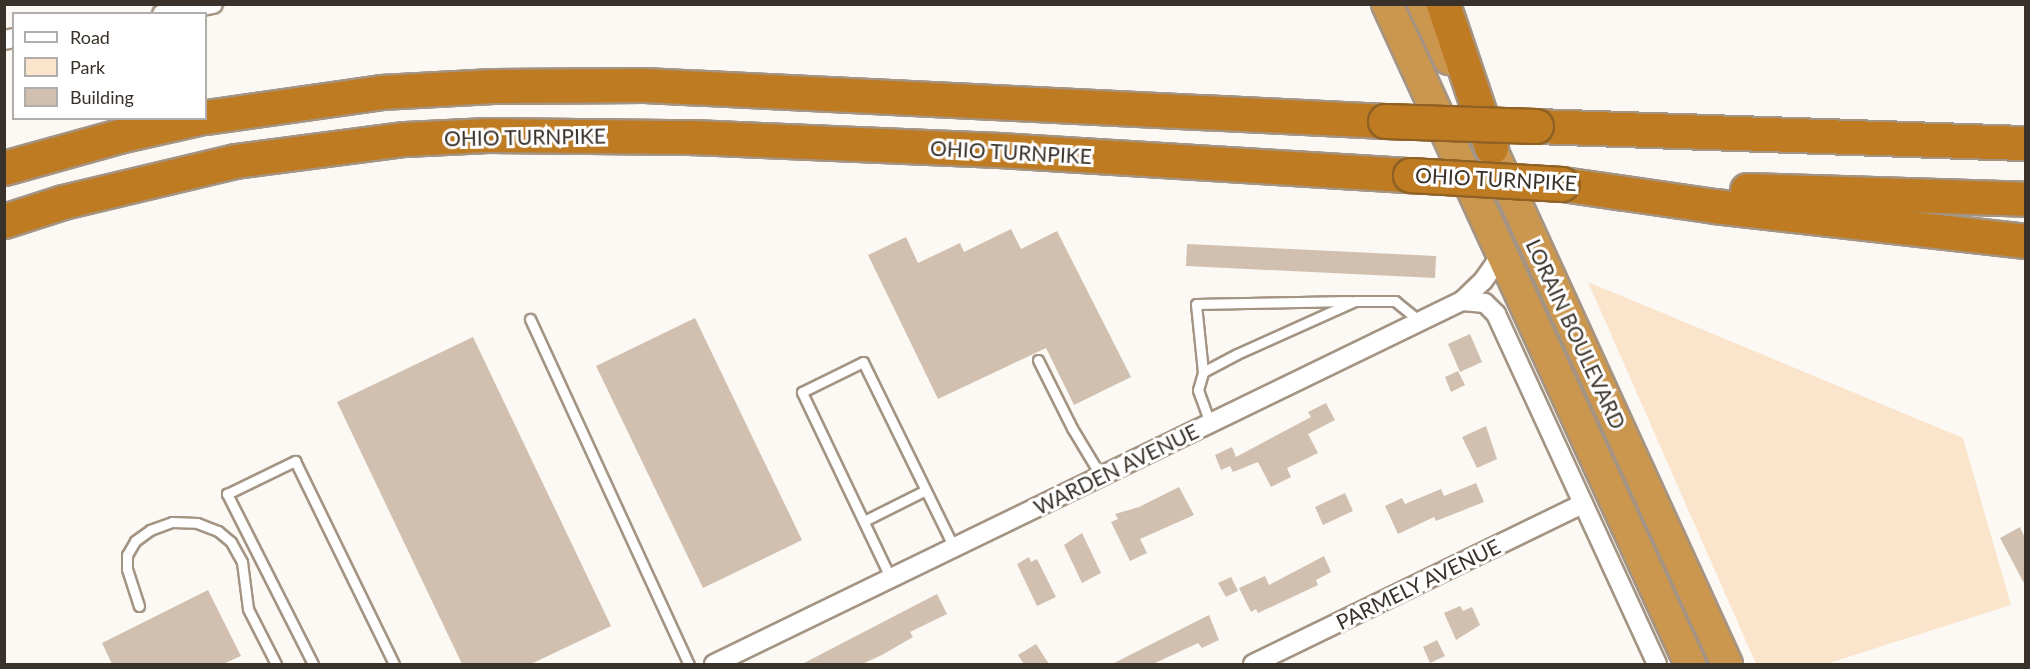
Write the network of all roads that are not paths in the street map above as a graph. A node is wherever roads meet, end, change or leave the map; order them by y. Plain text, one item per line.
1 (213, 4) edge
2 (1387, 4) edge
3 (1423, 4) edge
4 (1443, 4) edge
5 (172, 12) edge
6 (207, 117) edge
7 (191, 120) edge
8 (2025, 132) edge
9 (1877, 137) junction
10 (2025, 143) edge
11 (1491, 147) junction
12 (4, 168) edge
13 (1562, 184) junction
14 (2025, 199) edge
15 (4, 221) edge
16 (2025, 241) edge
17 (1502, 254) junction
18 (1355, 301) junction
19 (1462, 301) junction
20 (530, 319) dead end
21 (1420, 321) junction
22 (1038, 360) dead end
23 (1203, 372) junction
24 (1210, 423) junction
25 (1101, 476) junction
26 (924, 491) junction
27 (1583, 504) junction
28 (864, 521) junction
29 (954, 548) junction
30 (891, 579) junction
31 (139, 606) dead end
32 (276, 664) edge
33 (313, 664) edge
34 (394, 664) edge
35 (689, 664) edge
36 (714, 664) edge
37 (1253, 664) edge
38 (1657, 664) edge
39 (1690, 664) edge
40 (1727, 664) edge

1 - 5 street
2 - 17 highway, LORAIN BOULEVARD
3 - 11 highway, LORAIN BOULEVARD
4 - 11 highway
6 - 9 highway, bridge
7 - 12 highway
8 - 9 highway
9 - 10 highway
11 - 40 highway, LORAIN BOULEVARD
13 - 14 highway, OHIO TURNPIKE
13 - 15 highway, OHIO TURNPIKE, bridge
13 - 16 highway
17 - 19 street, WARDEN AVENUE
17 - 39 highway, LORAIN BOULEVARD
18 - 21 lane
18 - 23 lane
18 - 23 lane
19 - 21 street, WARDEN AVENUE
19 - 27 street
20 - 35 lane
21 - 24 street, WARDEN AVENUE
22 - 25 lane
23 - 24 lane
24 - 25 street, WARDEN AVENUE
25 - 29 street, WARDEN AVENUE
26 - 28 lane
26 - 28 lane
26 - 29 lane
27 - 37 street, PARMELY AVENUE
27 - 38 street
28 - 30 lane
29 - 30 street, WARDEN AVENUE
30 - 36 street, WARDEN AVENUE
31 - 32 lane
33 - 34 lane

